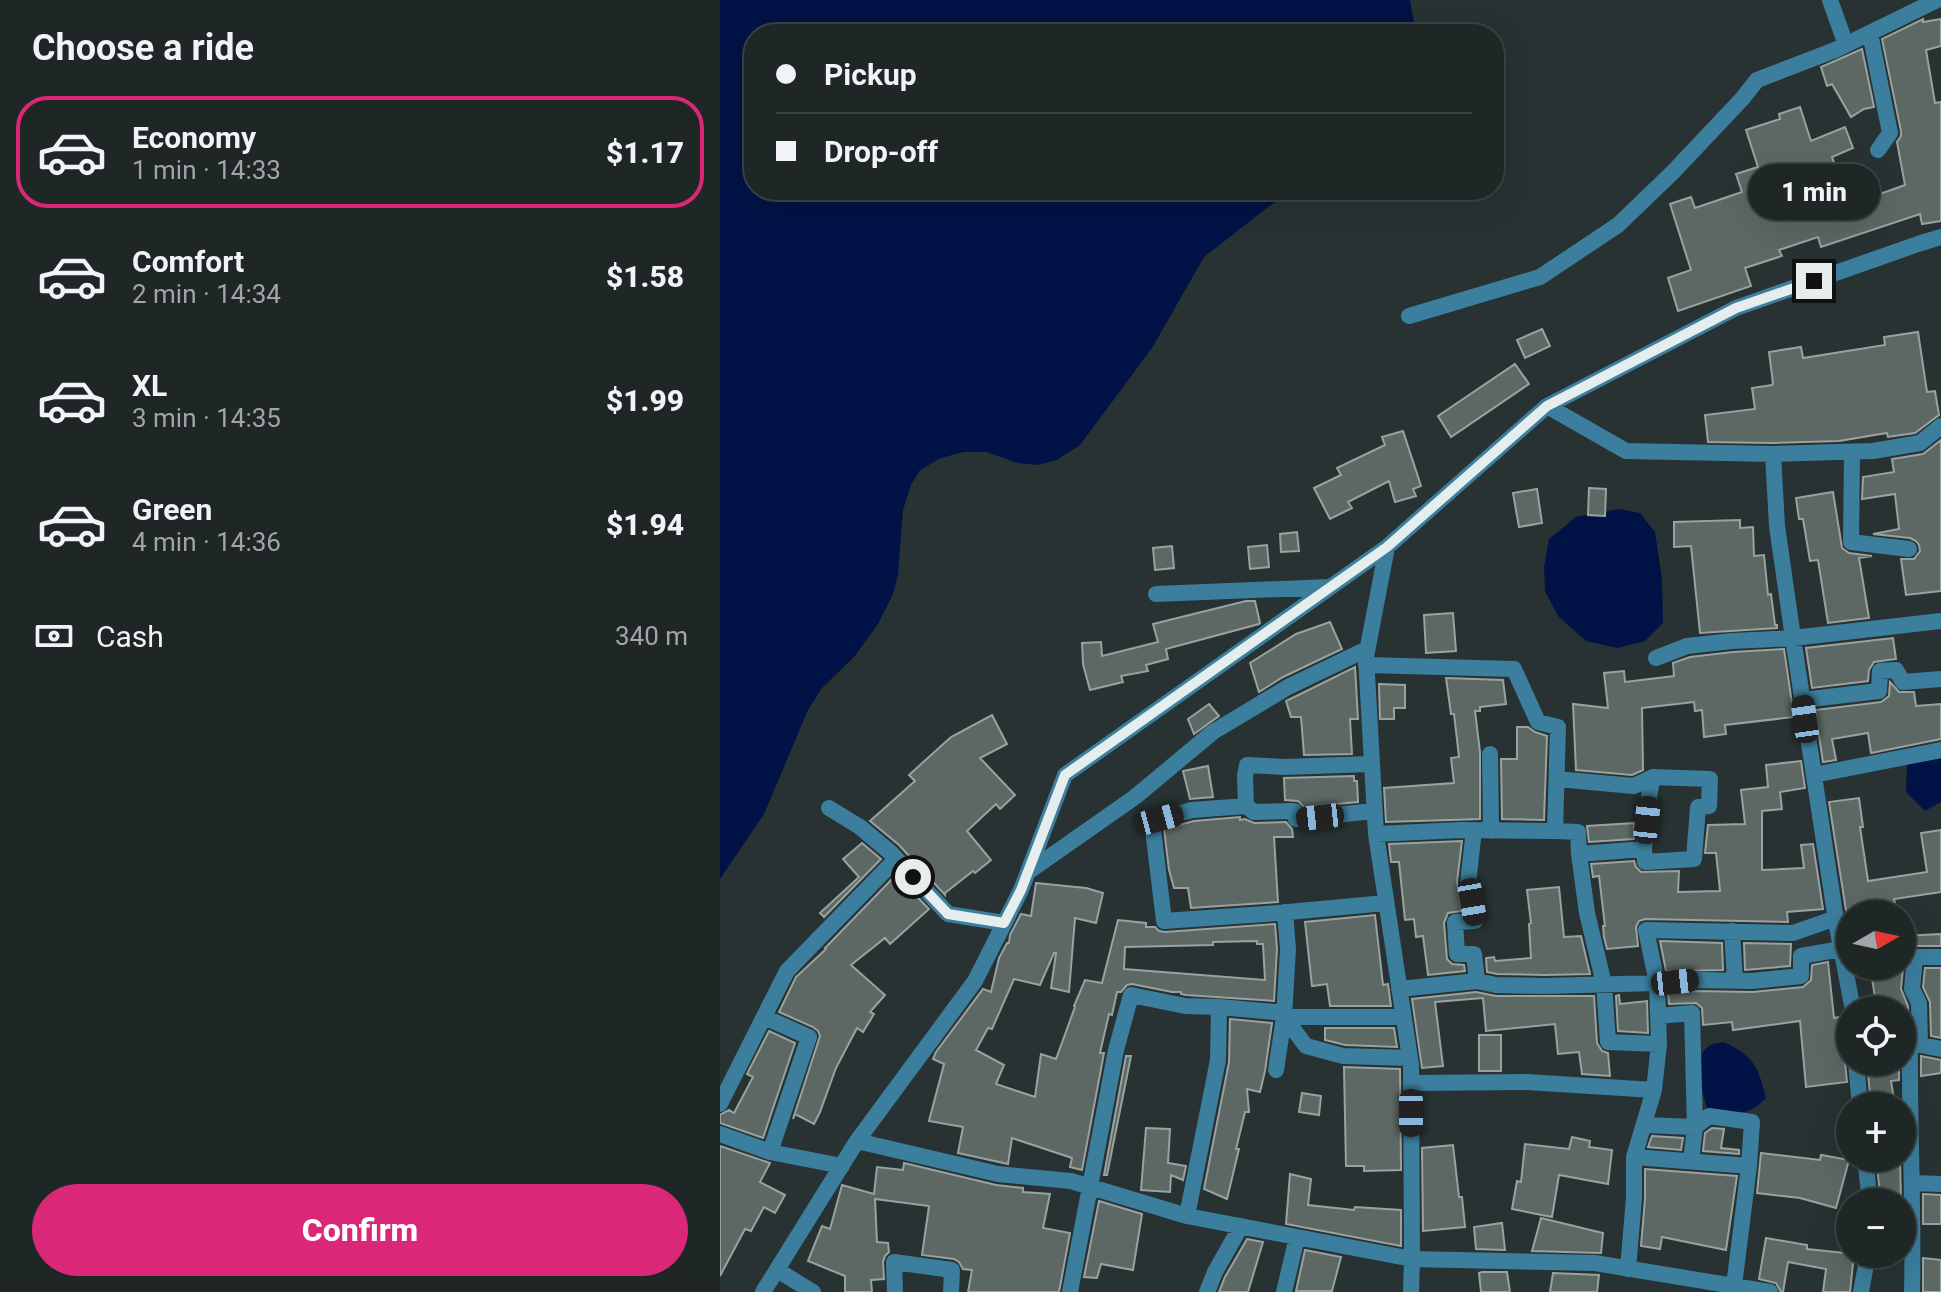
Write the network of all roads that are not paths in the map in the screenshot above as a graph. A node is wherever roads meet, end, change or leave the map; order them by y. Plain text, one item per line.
1 (1830, 0) edge
2 (1937, 0) edge
3 (1870, 33) junction
4 (1846, 45) junction
5 (1878, 150) dead end
6 (1941, 237) edge
7 (1409, 316) dead end
8 (1547, 406) junction
9 (1941, 426) edge
10 (1852, 452) junction
11 (1773, 454) junction
12 (1387, 547) junction
13 (1909, 549) dead end
14 (1331, 587) junction
15 (1156, 594) dead end
16 (1941, 621) edge
17 (1793, 638) junction
18 (1366, 657) junction
19 (1656, 658) dead end
20 (1941, 679) edge
21 (1802, 700) junction
22 (1941, 750) edge
23 (1490, 754) dead end
24 (1371, 764) junction
25 (1814, 775) junction
26 (1653, 777) junction
27 (1557, 779) junction
28 (1246, 806) junction
29 (829, 808) dead end
30 (1374, 811) junction
31 (1474, 830) junction
32 (1491, 831) junction
33 (1555, 831) junction
34 (1376, 834) junction
35 (1644, 849) junction
36 (1579, 854) junction
37 (896, 859) junction
38 (1028, 872) junction
39 (1385, 903) junction
40 (1285, 912) junction
41 (1836, 918) joint
42 (1004, 923) junction
43 (1732, 931) junction
44 (1836, 956) edge
45 (1916, 957) edge
46 (1941, 957) edge
47 (1735, 980) junction
48 (1911, 980) edge
49 (1477, 981) junction
50 (1657, 983) junction
51 (1604, 984) junction
52 (1399, 989) junction
53 (1219, 1007) junction
54 (1284, 1015) junction
55 (1658, 1016) junction
56 (764, 1017) junction
57 (1403, 1017) junction
58 (1659, 1044) junction
59 (1920, 1045) junction
60 (1941, 1049) edge
61 (1410, 1058) junction
62 (1276, 1070) dead end
63 (1411, 1083) junction
64 (1654, 1090) junction
65 (720, 1104) edge
66 (1644, 1125) junction
67 (1695, 1127) junction
68 (720, 1134) edge
69 (857, 1141) junction
70 (770, 1152) junction
71 (1634, 1157) junction
72 (1691, 1161) junction
73 (842, 1166) junction
74 (1749, 1166) junction
75 (1913, 1183) junction
76 (1941, 1184) edge
77 (1089, 1187) junction
78 (1187, 1216) junction
79 (1241, 1226) junction
80 (1297, 1237) junction
81 (1412, 1259) junction
82 (1865, 1268) edge
83 (1628, 1269) junction
84 (777, 1270) junction
85 (1669, 1284) edge
86 (1734, 1286) junction
87 (763, 1292) edge
88 (813, 1292) edge
89 (895, 1292) edge
90 (951, 1292) edge
91 (1070, 1292) edge
92 (1207, 1292) edge
93 (1284, 1292) edge
94 (1411, 1292) edge
95 (1770, 1292) edge
96 (1861, 1292) edge
97 (1912, 1292) edge

1 - 4 street
2 - 3 street
3 - 4 street
3 - 5 street
4 - 7 street
6 - 8 street
8 - 11 street
8 - 12 street
9 - 10 street
10 - 11 street
10 - 13 street
11 - 17 street
12 - 14 street
12 - 18 street
14 - 15 street
14 - 38 street
16 - 17 street
17 - 19 street
17 - 21 street
18 - 24 street
18 - 27 street
18 - 38 street
20 - 21 street
21 - 25 street
22 - 25 street
23 - 32 street
24 - 28 street
24 - 30 street
25 - 41 street
26 - 27 street
26 - 35 street
26 - 35 street
27 - 33 street
28 - 30 street
28 - 40 street
29 - 37 street
30 - 34 street
31 - 32 street
31 - 34 street
31 - 49 street
32 - 33 street
33 - 36 street
34 - 39 street
35 - 36 street
36 - 51 street
37 - 42 street
37 - 56 street
38 - 42 street
39 - 40 street
39 - 52 street
40 - 54 street
41 - 43 street
42 - 69 street
43 - 47 street
43 - 50 street
44 - 47 street
45 - 46 street
47 - 50 street
48 - 59 street
49 - 51 street
49 - 52 street
50 - 51 street
50 - 55 street
51 - 58 street
52 - 57 street
53 - 54 street
53 - 77 street
53 - 78 street
54 - 57 street
54 - 61 street
54 - 62 street
55 - 58 street
55 - 67 street
56 - 65 street
56 - 70 street
57 - 61 street
58 - 64 street
59 - 60 street
59 - 75 street
61 - 63 street
63 - 64 street
63 - 81 street
64 - 66 street
66 - 67 street
66 - 71 street
67 - 72 street
67 - 74 street
68 - 70 street
69 - 73 street
69 - 77 street
70 - 73 street
71 - 72 street
71 - 83 street
72 - 74 street
73 - 84 street
74 - 86 street
75 - 76 street
75 - 97 street
77 - 78 street
77 - 91 street
78 - 79 street
79 - 80 street
79 - 92 street
80 - 81 street
80 - 93 street
81 - 83 street
81 - 94 street
82 - 96 street
83 - 85 street
84 - 87 street
84 - 88 street
85 - 86 street
86 - 95 street
89 - 90 street

